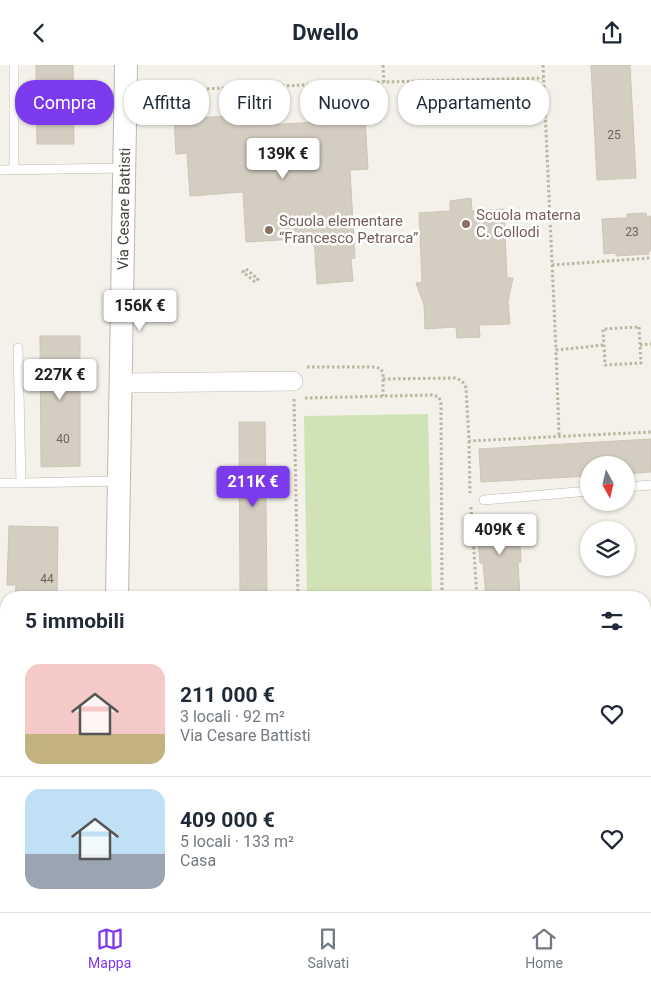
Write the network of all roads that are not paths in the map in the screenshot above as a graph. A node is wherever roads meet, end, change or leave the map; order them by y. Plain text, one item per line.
1 (14, 65) edge
2 (126, 65) edge
3 (124, 168) junction
4 (0, 169) edge
5 (14, 169) junction
6 (18, 348) dead end
7 (121, 383) junction
8 (293, 389) road end
9 (119, 481) junction
10 (0, 483) edge
11 (20, 483) junction
12 (651, 485) edge
13 (635, 486) edge
14 (580, 492) edge
15 (484, 500) dead end
16 (117, 591) edge

1 - 5 lane
2 - 3 street, Via Cesare Battisti
3 - 5 lane
3 - 7 street, Via Cesare Battisti
4 - 5 lane
6 - 11 lane
7 - 8 street
7 - 9 street, Via Cesare Battisti
9 - 11 lane
9 - 16 street, Via Cesare Battisti
10 - 11 lane
12 - 13 lane
14 - 15 lane

